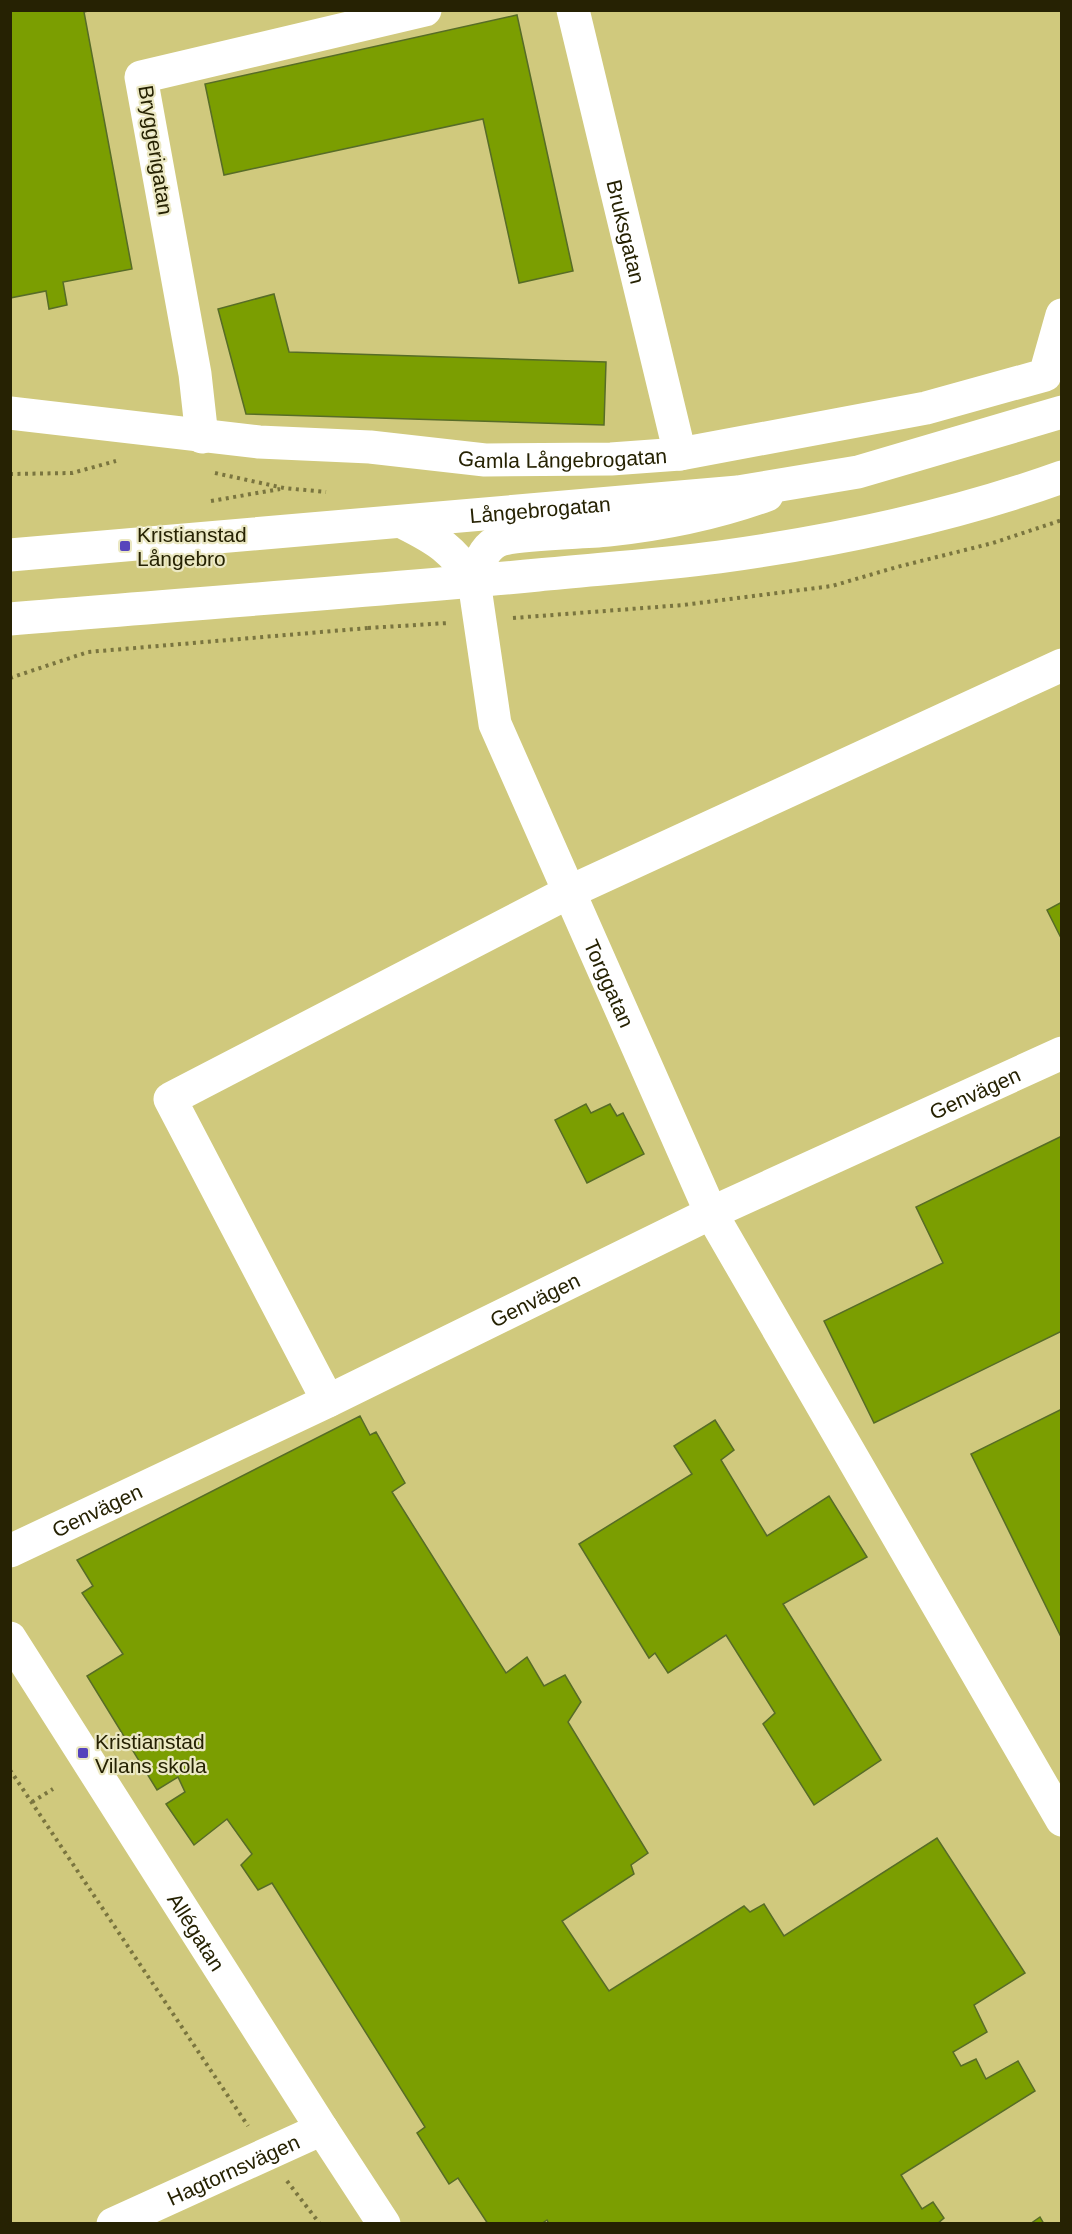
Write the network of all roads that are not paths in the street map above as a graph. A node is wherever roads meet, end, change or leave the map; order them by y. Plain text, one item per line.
1 (425, 10) edge
2 (573, 10) edge
3 (1062, 315) edge
4 (1062, 412) edge
5 (10, 413) edge
6 (202, 437) junction
7 (680, 454) junction
8 (1062, 468) edge
9 (1062, 477) edge
10 (803, 483) junction
11 (1030, 488) junction
12 (404, 523) junction
13 (10, 555) edge
14 (474, 581) junction
15 (10, 619) edge
16 (1062, 665) edge
17 (569, 892) junction
18 (1062, 1053) edge
19 (711, 1213) junction
20 (328, 1401) junction
21 (10, 1551) edge
22 (10, 1638) edge
23 (1062, 1820) edge
24 (322, 2129) junction
25 (112, 2223) edge
26 (384, 2223) edge

1 - 6 street, Bryggerigatan
2 - 7 street, Bruksgatan
3 - 7 street, Gamla Långebrogatan
4 - 10 street, Långebrogatan
5 - 6 street, Gamla Långebrogatan
6 - 7 street, Gamla Långebrogatan
8 - 11 street
9 - 11 street
10 - 12 street, Långebrogatan
10 - 14 street
11 - 14 street
12 - 13 street, Långebrogatan
12 - 14 street
14 - 15 street
14 - 17 street, Torggatan
16 - 17 street
17 - 19 street, Torggatan
17 - 20 street
18 - 19 street, Genvägen
19 - 20 street, Genvägen
19 - 23 street, Torggatan
20 - 21 street, Genvägen
22 - 24 street, Allégatan
24 - 25 street, Hagtornsvägen
24 - 26 street, Allégatan

